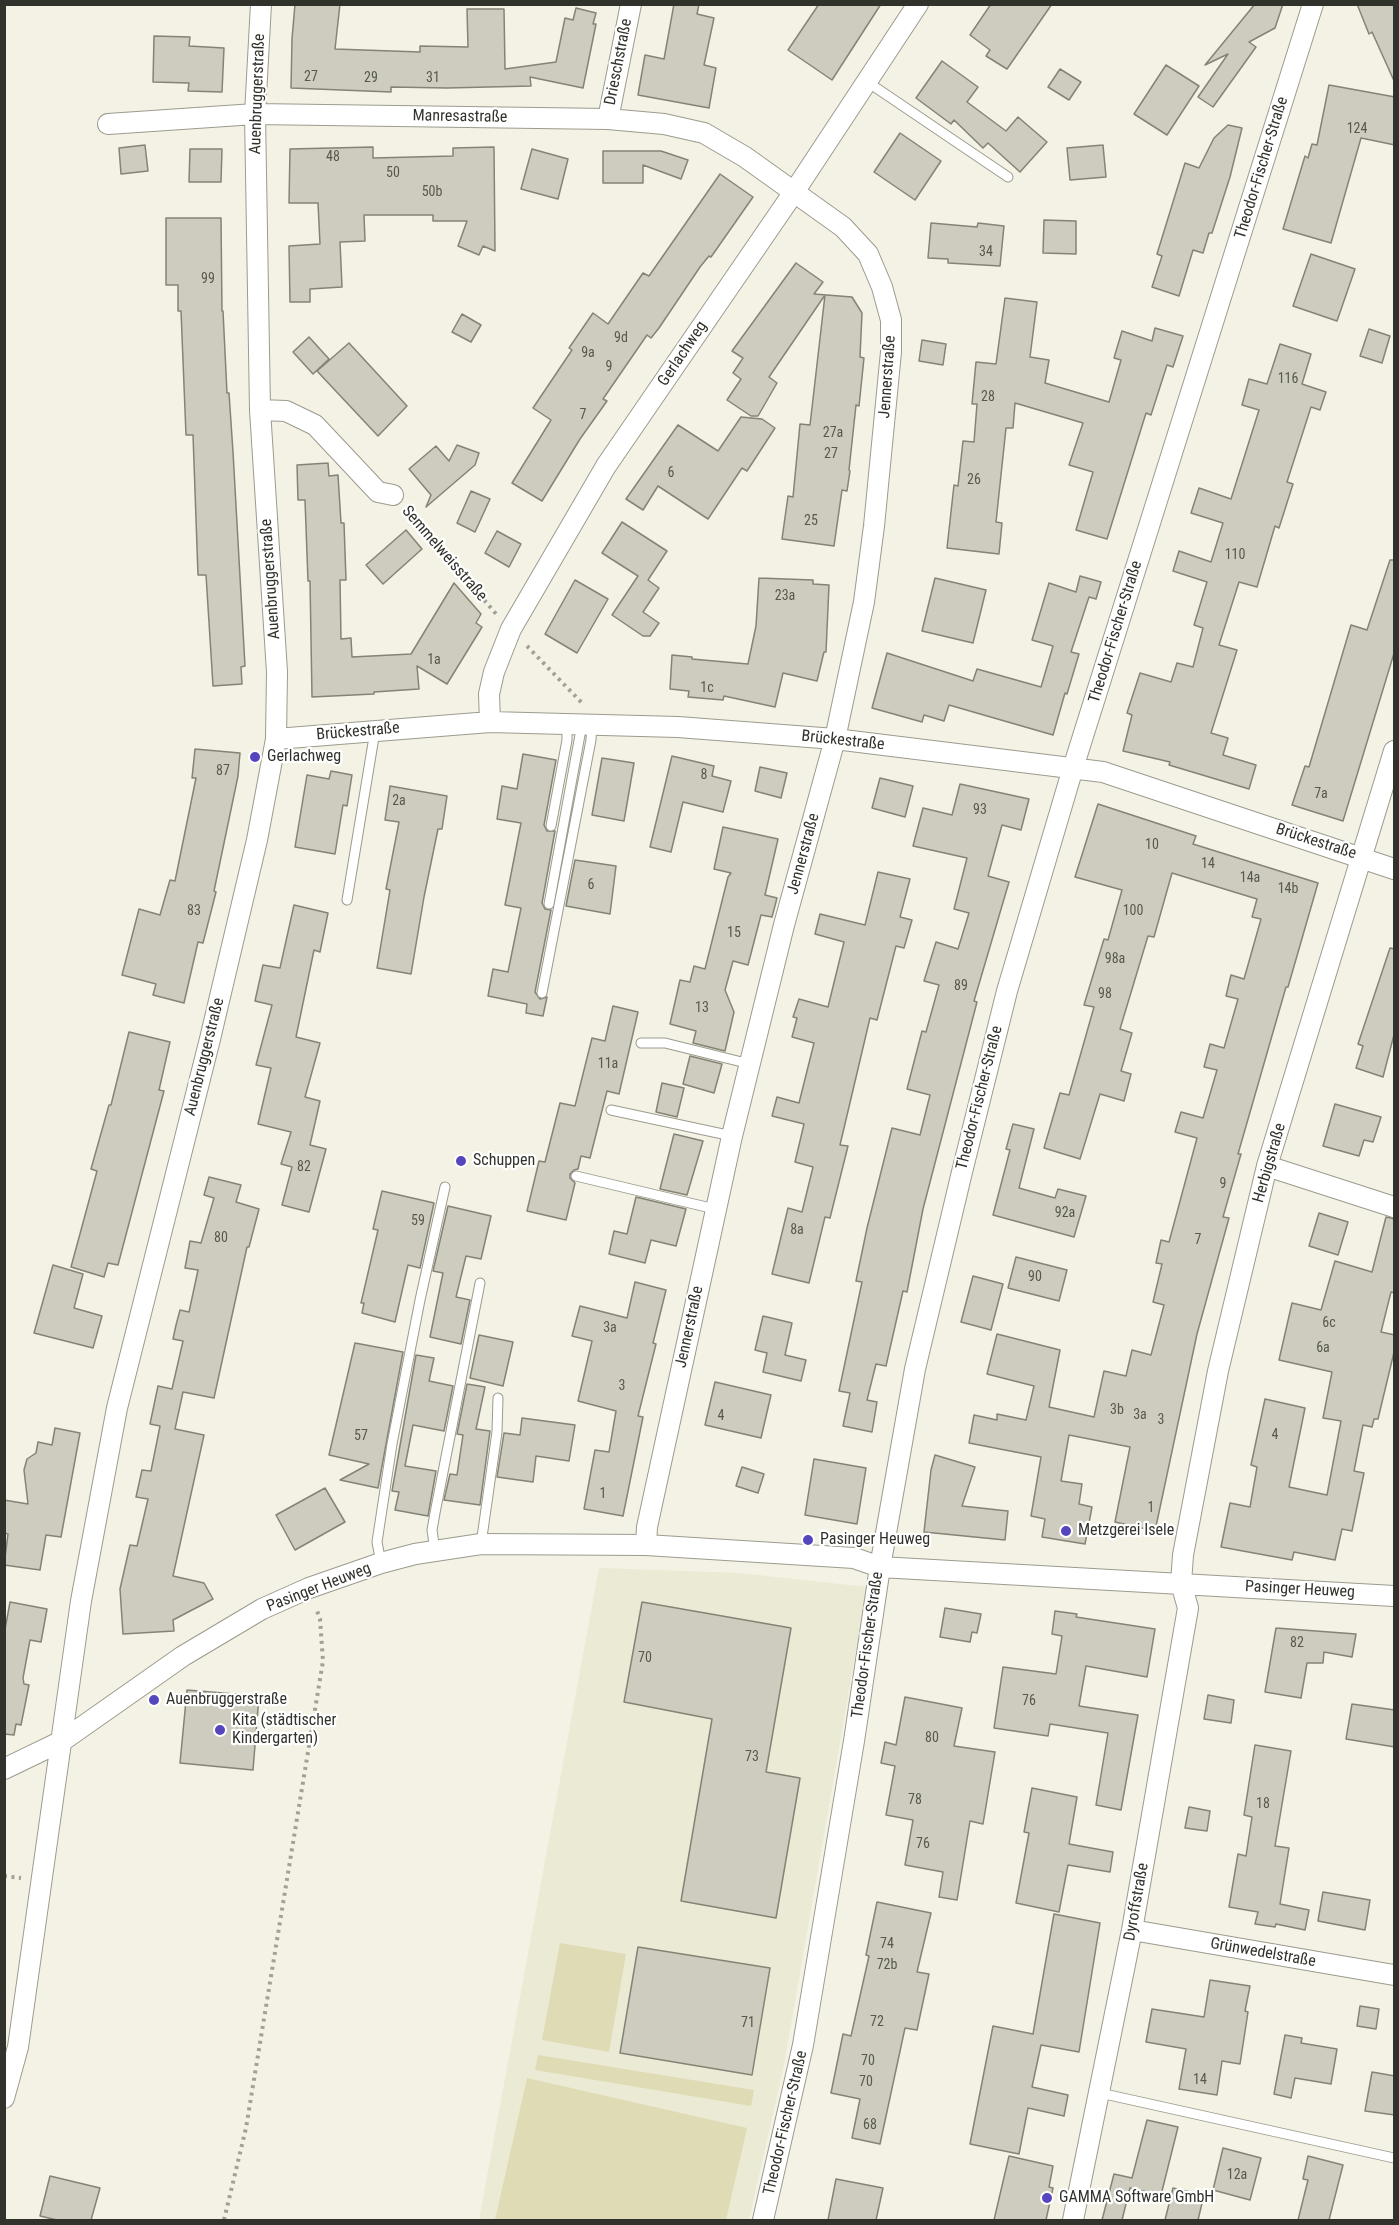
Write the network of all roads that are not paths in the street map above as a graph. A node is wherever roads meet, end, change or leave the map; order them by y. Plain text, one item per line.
1 (261, 4) edge
2 (631, 4) edge
3 (918, 4) edge
4 (1313, 4) edge
5 (866, 81) junction
6 (255, 114) junction
7 (608, 119) junction
8 (108, 124) dead end
9 (1008, 177) dead end
10 (794, 192) junction
11 (260, 410) junction
12 (393, 495) road end
13 (490, 722) junction
14 (586, 724) junction
15 (375, 731) junction
16 (276, 739) junction
17 (835, 739) junction
18 (1395, 751) edge
19 (1073, 768) junction
20 (551, 826) dead end
21 (1363, 858) junction
22 (1395, 869) edge
23 (347, 900) dead end
24 (549, 904) dead end
25 (542, 993) dead end
26 (641, 1043) dead end
27 (750, 1064) junction
28 (611, 1110) dead end
29 (732, 1136) junction
30 (1267, 1166) junction
31 (576, 1176) dead end
32 (445, 1187) dead end
33 (1395, 1207) edge
34 (716, 1209) junction
35 (480, 1283) dead end
36 (498, 1398) dead end
37 (481, 1544) junction
38 (646, 1545) junction
39 (435, 1551) junction
40 (381, 1563) junction
41 (880, 1567) junction
42 (1181, 1583) junction
43 (1395, 1596) edge
44 (62, 1741) junction
45 (4, 1769) edge
46 (1132, 1930) junction
47 (1395, 1975) edge
48 (8, 2066) edge
49 (1100, 2093) junction
50 (4, 2098) edge
51 (1395, 2158) edge
52 (763, 2220) edge
53 (1073, 2220) edge

1 - 6 street, Auenbruggerstraße
2 - 7 street, Drieschstraße
3 - 5 street, Gerlachweg
4 - 19 street, Theodor-Fischer-Straße
5 - 9 lane
5 - 10 street, Gerlachweg
6 - 7 street, Manresastraße
6 - 8 street, Manresastraße
6 - 11 street, Auenbruggerstraße
7 - 10 street, Manresastraße
10 - 13 street, Gerlachweg
10 - 17 street, Jennerstraße
11 - 12 street, Semmelweisstraße
11 - 16 street, Auenbruggerstraße
13 - 14 street, Brückestraße
13 - 15 street, Brückestraße
14 - 17 street, Brückestraße
14 - 20 lane
14 - 24 lane
14 - 25 lane
15 - 16 street, Brückestraße
15 - 23 lane
16 - 44 street, Auenbruggerstraße
17 - 19 street, Brückestraße
17 - 27 street, Jennerstraße
18 - 21 street, Herbigstraße
19 - 21 street, Brückestraße
19 - 41 street, Theodor-Fischer-Straße
21 - 22 street, Brückestraße
21 - 30 street, Herbigstraße
26 - 27 lane
27 - 29 street, Jennerstraße
28 - 29 lane
29 - 34 street, Jennerstraße
30 - 33 street
30 - 42 street, Herbigstraße
31 - 34 lane
32 - 40 lane
34 - 38 street, Jennerstraße
35 - 39 lane
36 - 37 lane
37 - 38 street, Pasinger Heuweg
37 - 39 street, Pasinger Heuweg
38 - 41 street, Pasinger Heuweg
39 - 40 street, Pasinger Heuweg
40 - 44 street, Pasinger Heuweg
41 - 42 street, Pasinger Heuweg
41 - 52 street, Theodor-Fischer-Straße
42 - 43 street, Pasinger Heuweg
42 - 46 street, Dyroffstraße
44 - 45 street, Pasinger Heuweg
44 - 48 street, Auenbruggerstraße
46 - 47 street, Grünwedelstraße
46 - 49 street, Dyroffstraße
48 - 50 street, Auenbruggerstraße
49 - 51 lane
49 - 53 street, Dyroffstraße

